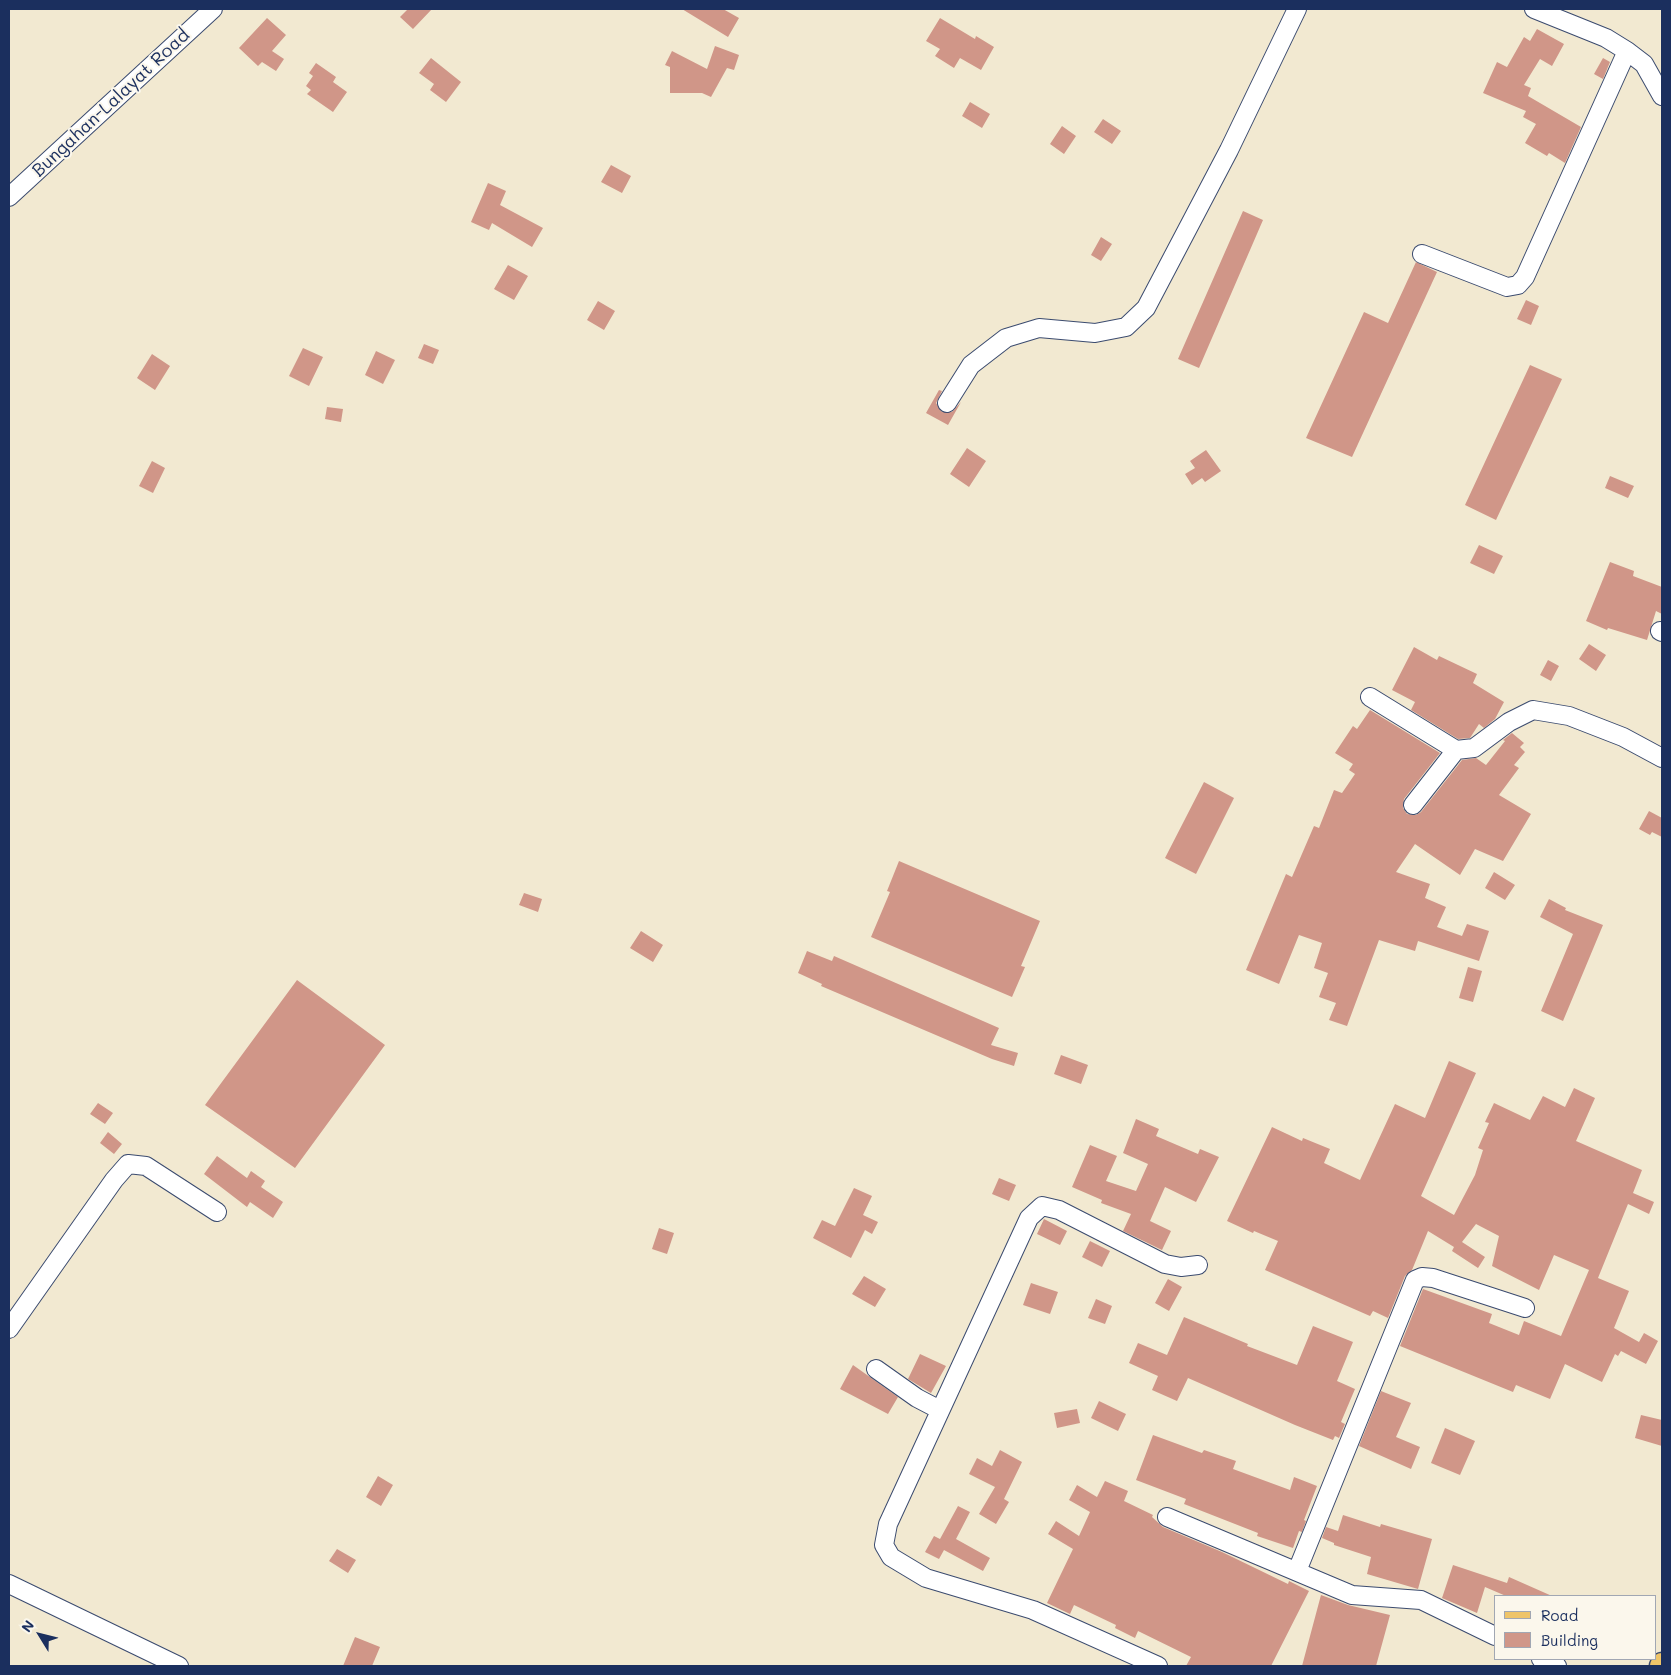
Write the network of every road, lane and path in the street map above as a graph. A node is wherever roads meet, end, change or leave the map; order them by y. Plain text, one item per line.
1 (213, 9) edge
2 (1296, 9) edge
3 (1534, 9) edge
4 (1627, 51) junction
5 (1662, 96) edge
6 (9, 197) edge
7 (1422, 254) dead end
8 (947, 403) dead end
9 (1370, 697) dead end
10 (1456, 750) junction
11 (1662, 758) edge
12 (1413, 805) dead end
13 (217, 1212) dead end
14 (1198, 1265) dead end
15 (1525, 1308) dead end
16 (9, 1329) edge
17 (876, 1368) dead end
18 (940, 1410) junction
19 (1167, 1517) dead end
20 (1296, 1571) junction
21 (9, 1584) edge
22 (1494, 1636) edge
23 (1543, 1660) edge
24 (179, 1666) edge
25 (1158, 1666) edge
26 (1557, 1666) edge

1 - 6 street, Bungahan-Lalayat Road
2 - 8 street
3 - 4 street
4 - 5 street
4 - 7 street
9 - 10 street
10 - 11 street
10 - 12 street
13 - 16 street
14 - 18 street
15 - 20 street
17 - 18 street
18 - 25 street
19 - 20 street
20 - 22 street
21 - 24 street
23 - 26 street

